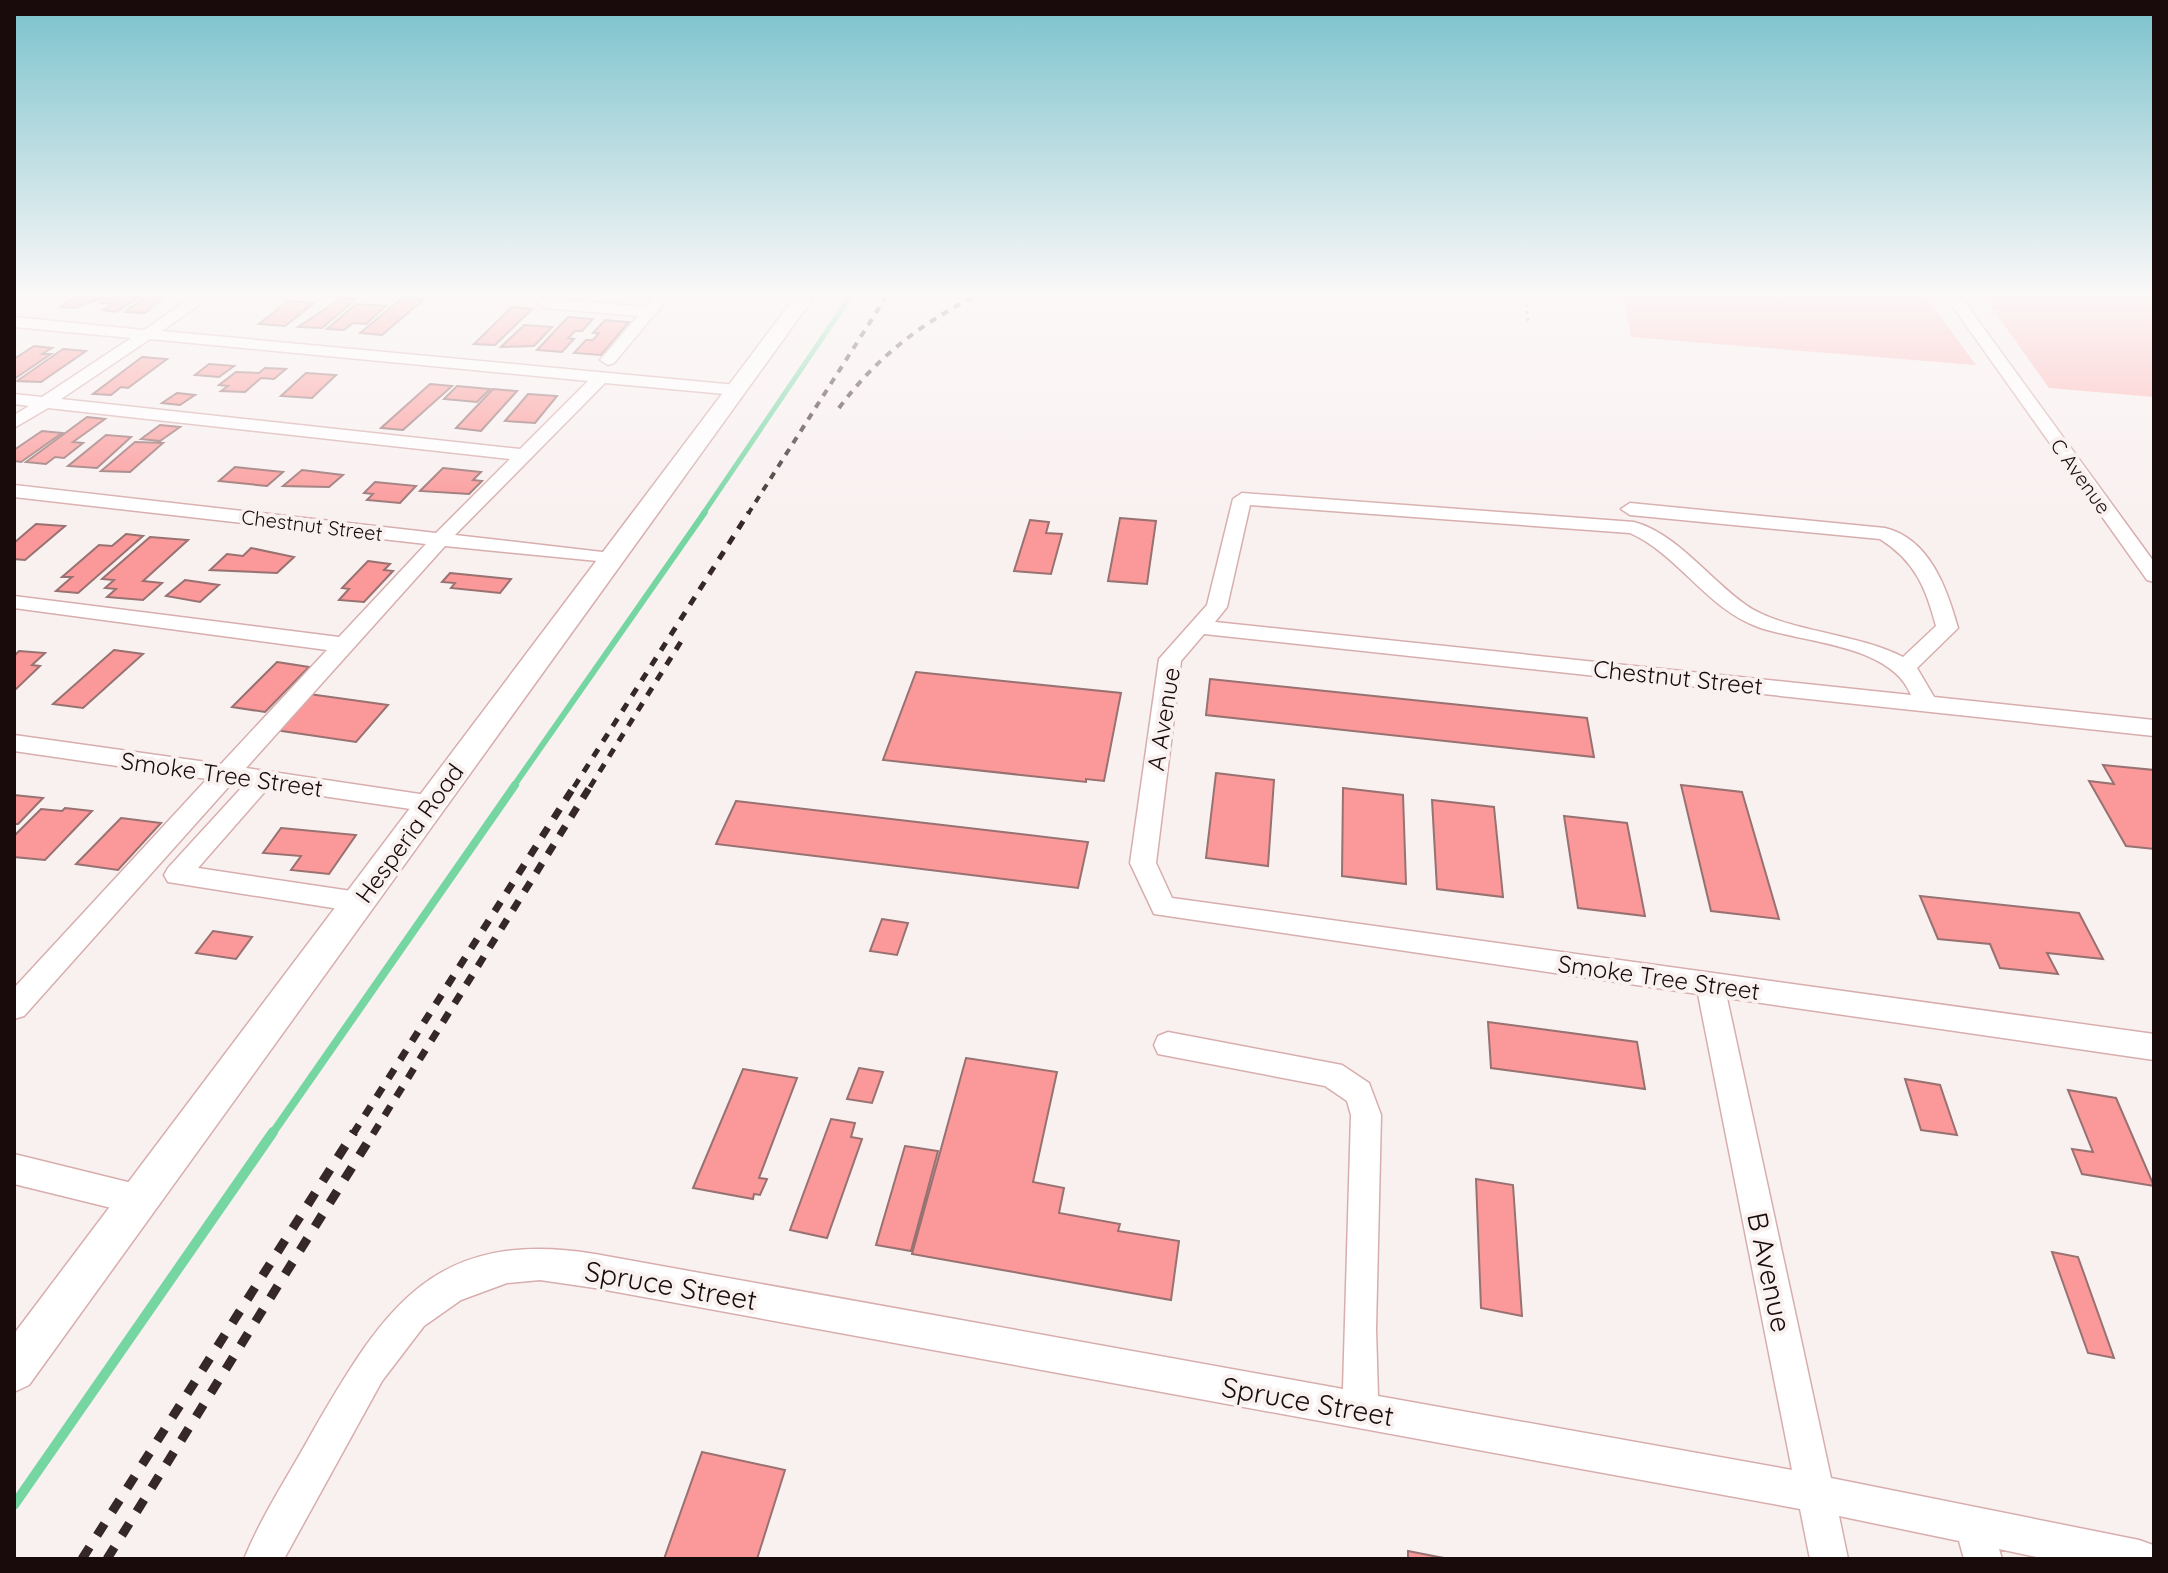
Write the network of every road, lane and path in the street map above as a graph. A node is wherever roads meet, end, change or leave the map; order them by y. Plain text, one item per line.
1 (94, 370) edge
2 (603, 370) edge
3 (613, 370) edge
4 (751, 370) edge
5 (2006, 370) edge
6 (736, 390) junction
7 (14, 399) edge
8 (46, 402) junction
9 (14, 423) edge
10 (524, 455) junction
11 (14, 491) edge
12 (1630, 509) dead end
13 (440, 540) junction
14 (611, 559) junction
15 (2151, 569) edge
16 (14, 602) edge
17 (1202, 627) junction
18 (344, 645) junction
19 (1905, 667) junction
20 (1926, 704) junction
21 (2154, 728) edge
22 (14, 743) edge
23 (227, 776) junction
24 (261, 781) junction
25 (431, 803) junction
26 (358, 902) junction
27 (1163, 907) joint
28 (1710, 984) junction
29 (14, 1007) edge
30 (1168, 1045) dead end
31 (2154, 1047) edge
32 (14, 1169) edge
33 (140, 1200) junction
34 (14, 1370) edge
35 (1361, 1411) junction
36 (1815, 1493) junction
37 (1978, 1543) edge
38 (2121, 1557) edge
39 (263, 1559) edge
40 (1829, 1559) edge

1 - 8 street
2 - 10 street
3 - 6 street
4 - 6 main road, Hesperia Road
5 - 15 street, C Avenue
6 - 14 main road, Hesperia Road
7 - 8 street
8 - 9 street
8 - 10 street
10 - 13 street
11 - 13 street, Chestnut Street
12 - 19 street
13 - 14 street, Chestnut Street
13 - 18 street
14 - 25 main road, Hesperia Road
16 - 18 street
17 - 19 street, A Avenue
17 - 20 street, Chestnut Street
17 - 27 street, A Avenue
18 - 23 street
19 - 20 street
20 - 21 street, Chestnut Street
22 - 23 street, Smoke Tree Street
23 - 24 street, Smoke Tree Street
23 - 29 street
24 - 25 street, Smoke Tree Street
24 - 26 street
25 - 26 main road, Hesperia Road
26 - 33 main road, Hesperia Road
27 - 28 street, Smoke Tree Street
28 - 31 street, Smoke Tree Street
28 - 36 street, B Avenue
30 - 35 street
32 - 33 street
33 - 34 main road, Hesperia Road
35 - 36 street, Spruce Street
35 - 39 street, Spruce Street
36 - 37 street, Spruce Street
36 - 40 street, B Avenue
37 - 38 street, Spruce Street

